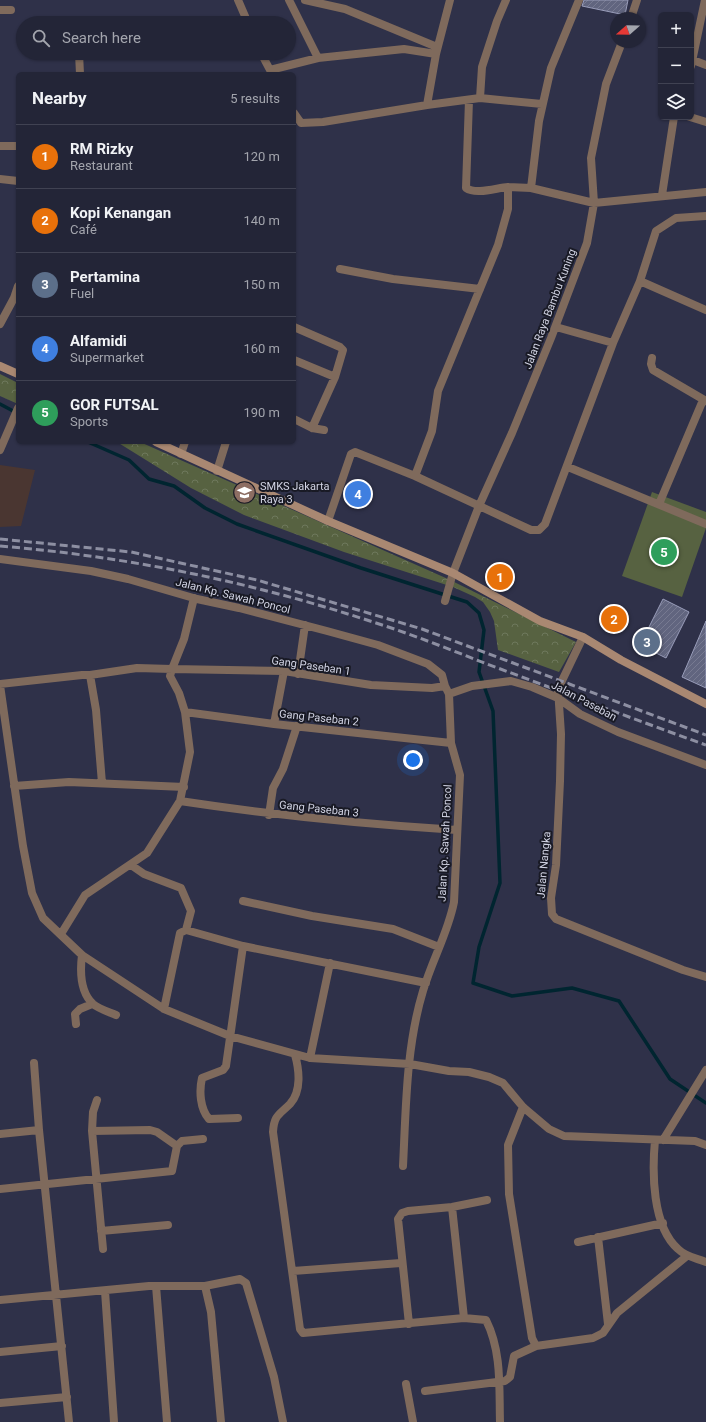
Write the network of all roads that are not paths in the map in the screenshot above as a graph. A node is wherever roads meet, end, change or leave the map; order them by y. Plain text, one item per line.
1 (238, 0) edge
2 (289, 0) edge
3 (305, 0) edge
4 (450, 0) edge
5 (506, 0) edge
6 (579, 0) edge
7 (637, 0) edge
8 (705, 1) edge
9 (0, 10) edge
10 (11, 10) dead end
11 (633, 12) edge
12 (245, 16) edge
13 (620, 48) edge
14 (436, 50) junction
15 (694, 53) edge
16 (318, 58) junction
17 (80, 60) edge
18 (265, 60) edge
19 (694, 63) edge
20 (706, 65) edge
21 (80, 72) edge
22 (271, 72) edge
23 (480, 98) junction
24 (469, 100) junction
25 (542, 104) junction
26 (427, 105) junction
27 (296, 116) edge
28 (694, 118) edge
29 (674, 120) edge
30 (706, 122) edge
31 (0, 146) edge
32 (16, 146) edge
33 (0, 179) edge
34 (16, 182) edge
35 (508, 186) junction
36 (531, 188) junction
37 (706, 192) edge
38 (662, 196) junction
39 (594, 203) junction
40 (706, 216) edge
41 (340, 269) dead end
42 (640, 281) junction
43 (480, 289) junction
44 (16, 292) edge
45 (706, 310) edge
46 (0, 324) edge
47 (556, 327) junction
48 (296, 328) edge
49 (613, 342) junction
50 (652, 358) dead end
51 (296, 361) edge
52 (0, 366) edge
53 (16, 373) edge
54 (335, 378) junction
55 (705, 401) edge
56 (16, 413) edge
57 (296, 420) edge
58 (312, 428) junction
59 (324, 430) dead end
60 (160, 444) edge
61 (185, 444) edge
62 (225, 444) edge
63 (0, 450) edge
64 (181, 454) junction
65 (568, 467) junction
66 (217, 471) junction
67 (415, 476) junction
68 (659, 504) junction
69 (479, 506) junction
70 (328, 521) junction
71 (706, 524) edge
72 (0, 559) edge
73 (453, 573) junction
74 (194, 598) junction
75 (445, 601) dead end
76 (305, 625) junction
77 (583, 637) junction
78 (172, 669) junction
79 (284, 671) junction
80 (298, 674) junction
81 (90, 675) junction
82 (0, 684) edge
83 (445, 686) junction
84 (449, 694) junction
85 (558, 698) junction
86 (706, 704) edge
87 (185, 712) junction
88 (274, 724) junction
89 (297, 726) junction
90 (451, 743) junction
91 (706, 765) edge
92 (102, 783) junction
93 (14, 786) junction
94 (184, 787) junction
95 (180, 801) junction
96 (269, 815) junction
97 (458, 830) junction
98 (131, 865) junction
99 (243, 902) dead end
100 (186, 930) junction
101 (61, 934) junction
102 (243, 946) junction
103 (440, 947) junction
104 (82, 955) junction
105 (330, 963) junction
106 (706, 977) edge
107 (426, 983) junction
108 (92, 1004) junction
109 (164, 1009) junction
110 (116, 1015) dead end
111 (76, 1024) dead end
112 (230, 1036) junction
113 (295, 1055) junction
114 (310, 1058) junction
115 (34, 1063) dead end
116 (410, 1064) junction
117 (706, 1070) edge
118 (97, 1100) dead end
119 (523, 1107) junction
120 (238, 1118) dead end
121 (39, 1130) junction
122 (92, 1131) junction
123 (0, 1134) edge
124 (203, 1139) dead end
125 (659, 1140) junction
126 (706, 1145) edge
127 (177, 1146) junction
128 (403, 1166) dead end
129 (98, 1179) junction
130 (45, 1185) junction
131 (0, 1189) edge
132 (487, 1200) dead end
133 (452, 1208) junction
134 (663, 1223) junction
135 (168, 1225) dead end
136 (101, 1231) junction
137 (598, 1237) junction
138 (578, 1242) dead end
139 (103, 1249) dead end
140 (687, 1256) junction
141 (706, 1262) edge
142 (401, 1263) junction
143 (292, 1271) junction
144 (156, 1286) junction
145 (205, 1286) junction
146 (105, 1291) junction
147 (57, 1295) junction
148 (0, 1300) edge
149 (464, 1318) junction
150 (409, 1324) junction
151 (608, 1324) junction
152 (62, 1346) junction
153 (536, 1346) junction
154 (0, 1352) edge
155 (499, 1380) junction
156 (406, 1384) dead end
157 (425, 1392) dead end
158 (67, 1397) junction
159 (0, 1403) edge
160 (69, 1422) edge
161 (114, 1422) edge
162 (167, 1422) edge
163 (221, 1422) edge
164 (283, 1422) edge
165 (413, 1422) edge
166 (500, 1422) edge

1 - 12 street
2 - 16 street
3 - 14 street
4 - 14 street
5 - 23 street
6 - 25 street
7 - 11 street
8 - 15 street
9 - 10 street
13 - 39 street, Jalan Raya Bambu Kuning
14 - 16 street
14 - 26 street
16 - 22 street
17 - 21 street
18 - 22 street
19 - 20 street
23 - 24 street
23 - 25 street
24 - 26 street
24 - 35 street
25 - 36 street
26 - 27 street
28 - 30 street
29 - 38 street
31 - 32 street
33 - 34 street
35 - 36 street
35 - 43 street
36 - 39 street
37 - 38 street
38 - 39 street
39 - 47 street, Jalan Raya Bambu Kuning
40 - 42 street
41 - 43 street
42 - 45 street
42 - 49 street
43 - 67 street
44 - 46 street
47 - 49 street
47 - 69 street, Jalan Raya Bambu Kuning
48 - 54 street
49 - 65 street
50 - 55 street
51 - 54 street
52 - 53 main road
54 - 58 street
55 - 68 street
56 - 63 street
57 - 58 street
58 - 59 street
60 - 64 main road
61 - 64 street
62 - 66 street
64 - 66 main road
65 - 68 street
65 - 69 street
66 - 70 main road
67 - 69 street
67 - 70 street
68 - 71 street
69 - 73 street, Jalan Raya Bambu Kuning
70 - 73 main road
72 - 74 street, Jalan Kp. Sawah Poncol
73 - 75 street, Jalan Raya Bambu Kuning
73 - 77 main road
74 - 76 street, Jalan Kp. Sawah Poncol
74 - 78 street
76 - 80 street
76 - 83 street, Jalan Kp. Sawah Poncol
77 - 85 street
77 - 86 main road
78 - 79 street, Gang Paseban 1
78 - 81 street, Gang Paseban 1
78 - 87 street
79 - 80 street, Gang Paseban 1
79 - 88 street
80 - 83 street, Gang Paseban 1
81 - 82 street, Gang Paseban 1
81 - 92 street
82 - 93 street
83 - 84 street
84 - 85 street, Jalan Paseban
84 - 90 street, Jalan Kp. Sawah Poncol
85 - 91 street, Jalan Paseban
85 - 106 street, Jalan Nangka
87 - 88 street, Gang Paseban 2
87 - 94 street
88 - 89 street, Gang Paseban 2
89 - 90 street, Gang Paseban 2
89 - 96 street
90 - 97 street, Jalan Kp. Sawah Poncol
92 - 93 street
92 - 94 street
93 - 101 street
94 - 95 street
95 - 96 street, Gang Paseban 3
95 - 98 street
96 - 97 street, Gang Paseban 3
97 - 103 street, Jalan Kp. Sawah Poncol
98 - 100 street
98 - 101 street
99 - 103 street
100 - 102 street
100 - 109 street
101 - 104 street
102 - 105 street
102 - 112 street
103 - 107 street, Jalan Kp. Sawah Poncol
104 - 108 street
104 - 109 street
105 - 107 street
105 - 114 street
107 - 116 street, Jalan Kp. Sawah Poncol
108 - 110 street
108 - 111 street
109 - 112 street
112 - 113 street
112 - 120 street
113 - 114 street
113 - 143 street
114 - 116 street
115 - 121 street
116 - 119 street
116 - 128 street, Jalan Kp. Sawah Poncol
117 - 125 street
118 - 122 street
119 - 125 street
119 - 153 street
121 - 123 street
121 - 130 street
122 - 127 street
122 - 129 street
124 - 127 street
125 - 126 street
125 - 134 street
127 - 129 street
129 - 130 street
129 - 136 street
130 - 131 street
130 - 147 street
132 - 133 street
133 - 142 street
133 - 149 street
134 - 137 street
134 - 140 street
135 - 136 street
136 - 139 street
137 - 138 street
137 - 151 street
140 - 141 street
140 - 151 street
142 - 143 street
142 - 150 street
143 - 150 street
144 - 145 street
144 - 146 street
144 - 162 street
145 - 163 street
145 - 164 street
146 - 147 street
146 - 161 street
147 - 148 street
147 - 152 street
149 - 150 street
149 - 155 street
151 - 153 street
152 - 154 street
152 - 158 street
153 - 155 street
155 - 157 street
155 - 166 street
156 - 165 street
158 - 159 street
158 - 160 street

